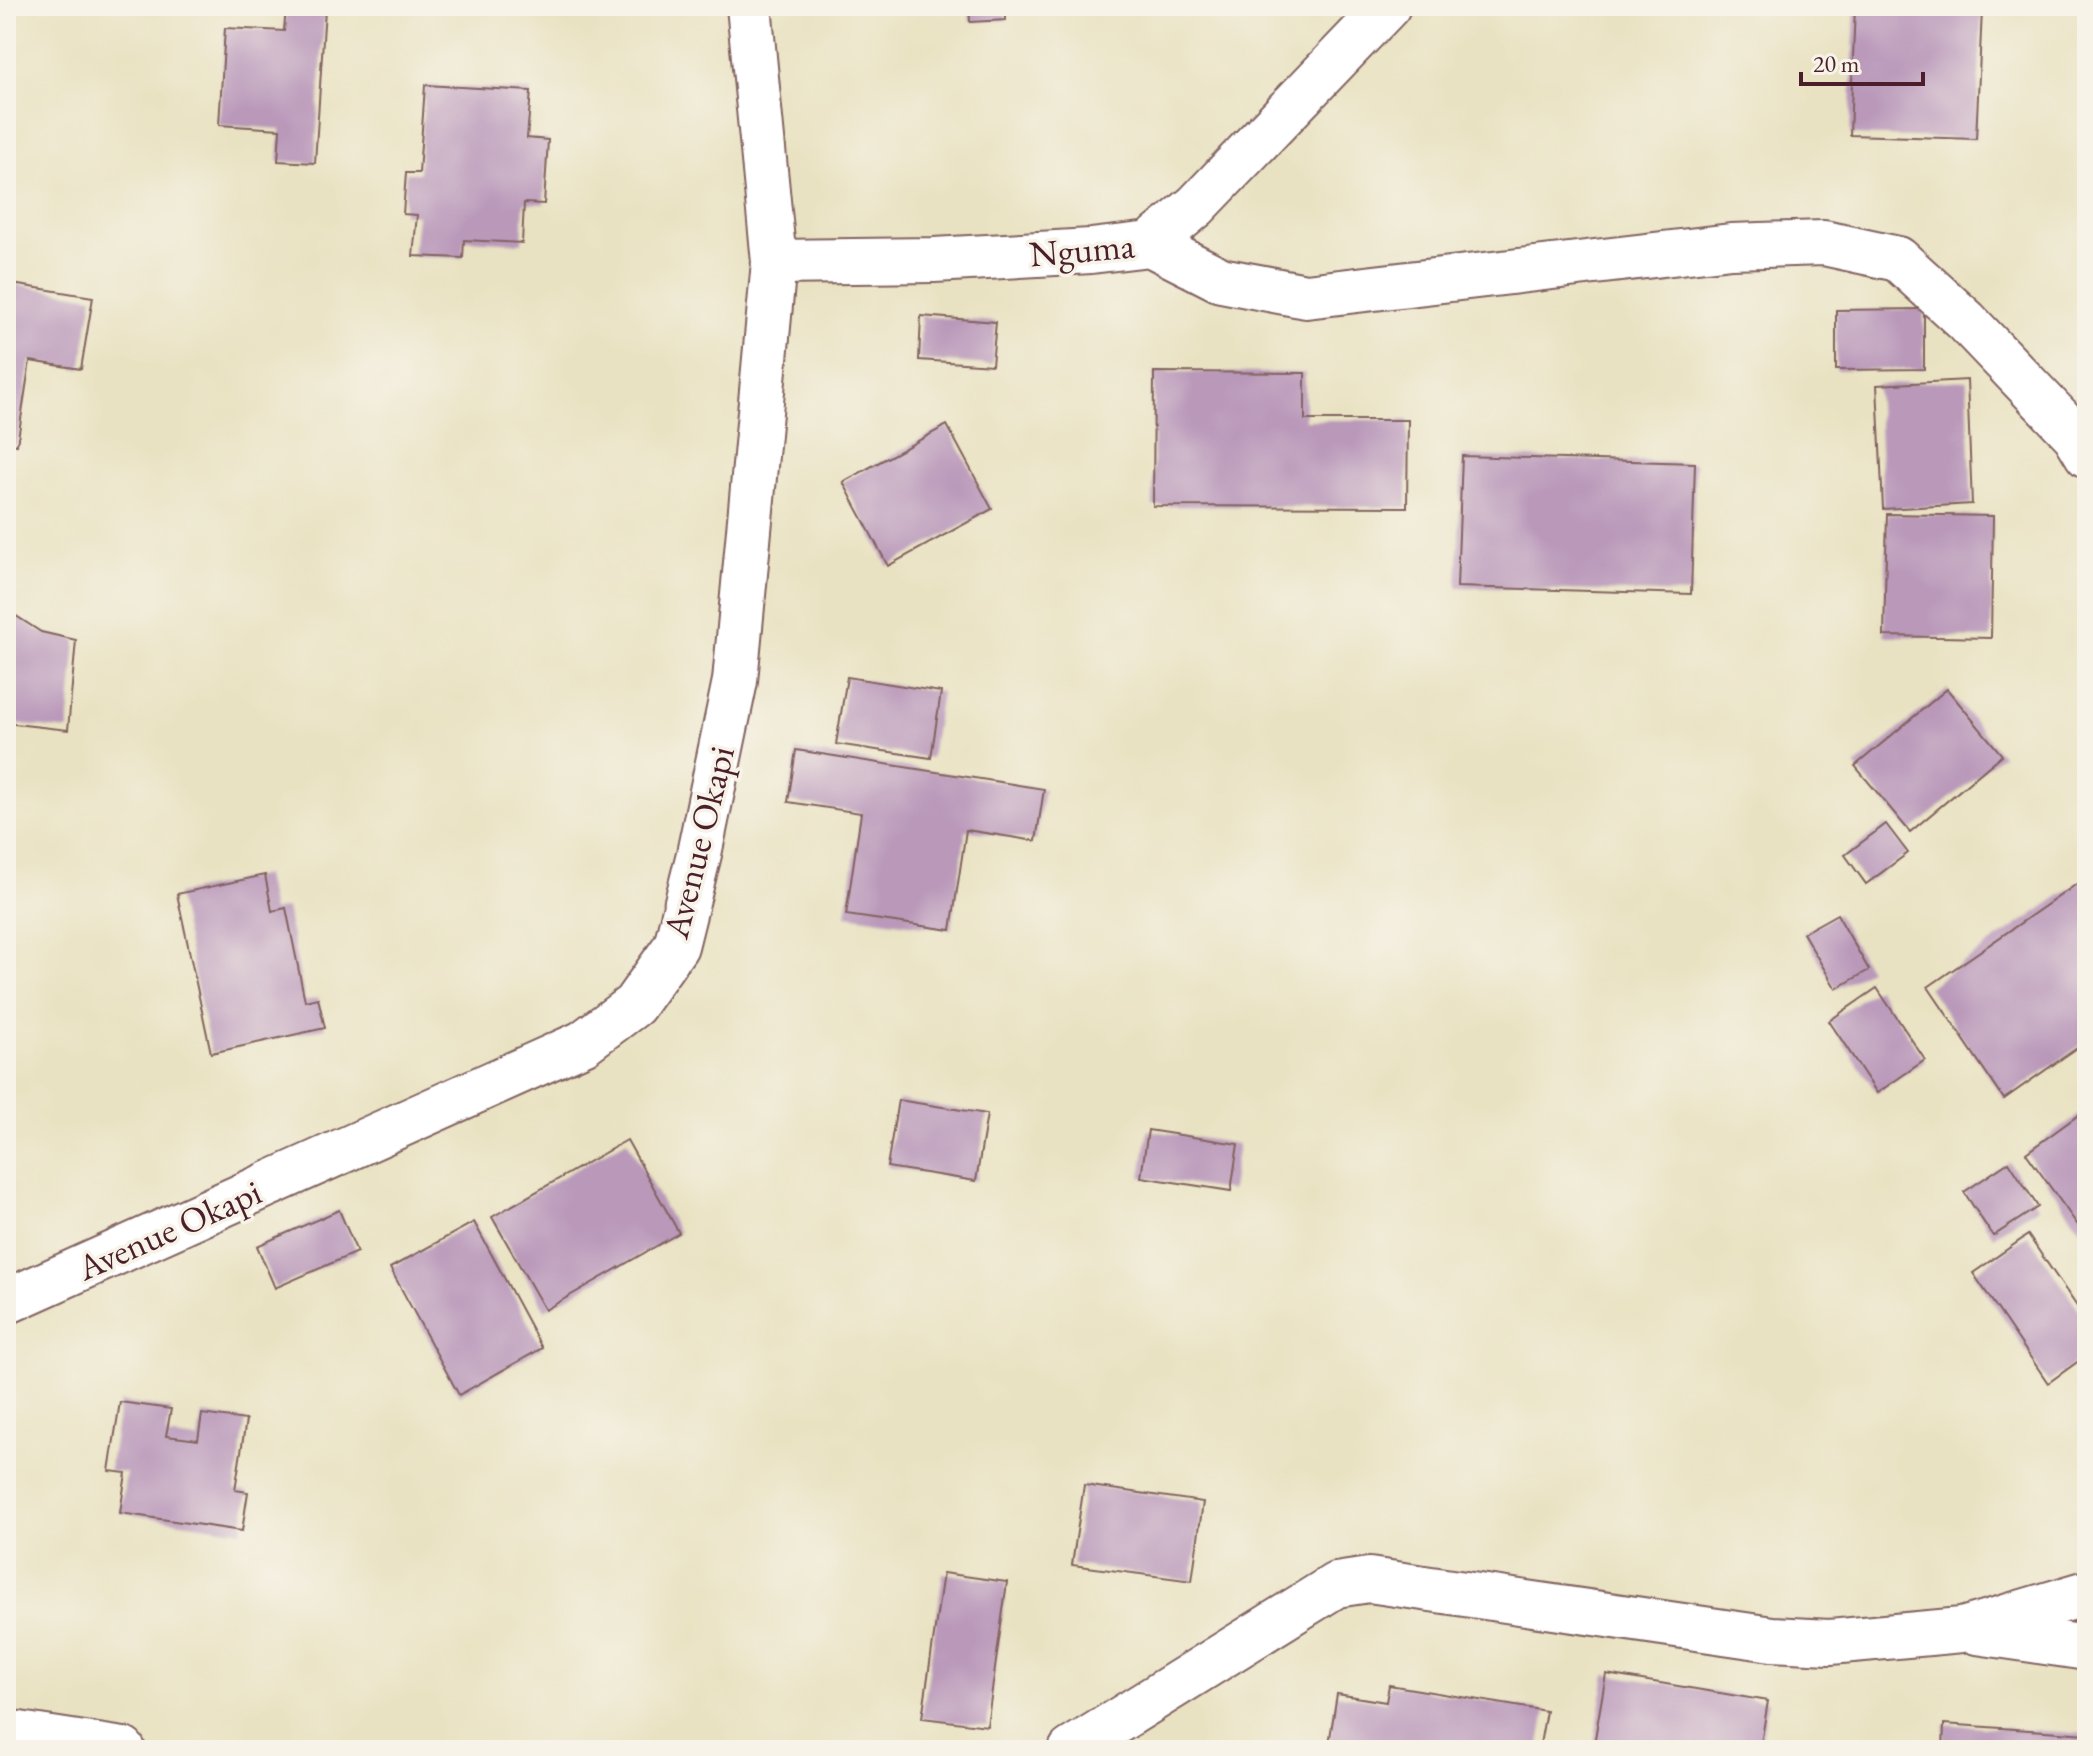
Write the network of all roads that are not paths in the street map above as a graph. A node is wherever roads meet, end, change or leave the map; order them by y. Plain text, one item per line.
1 (749, 6) edge
2 (1388, 6) edge
3 (1150, 244) junction
4 (774, 262) junction
5 (2087, 455) edge
6 (6, 1302) edge
7 (2087, 1593) edge
8 (1962, 1630) junction
9 (2087, 1648) edge
10 (6, 1732) edge
11 (123, 1750) edge
12 (1071, 1750) edge

1 - 4 street, Avenue Okapi
2 - 3 street, Nguma
3 - 4 street, Nguma
3 - 5 street
4 - 6 street, Avenue Okapi
7 - 8 street
8 - 9 street
8 - 12 street
10 - 11 street

